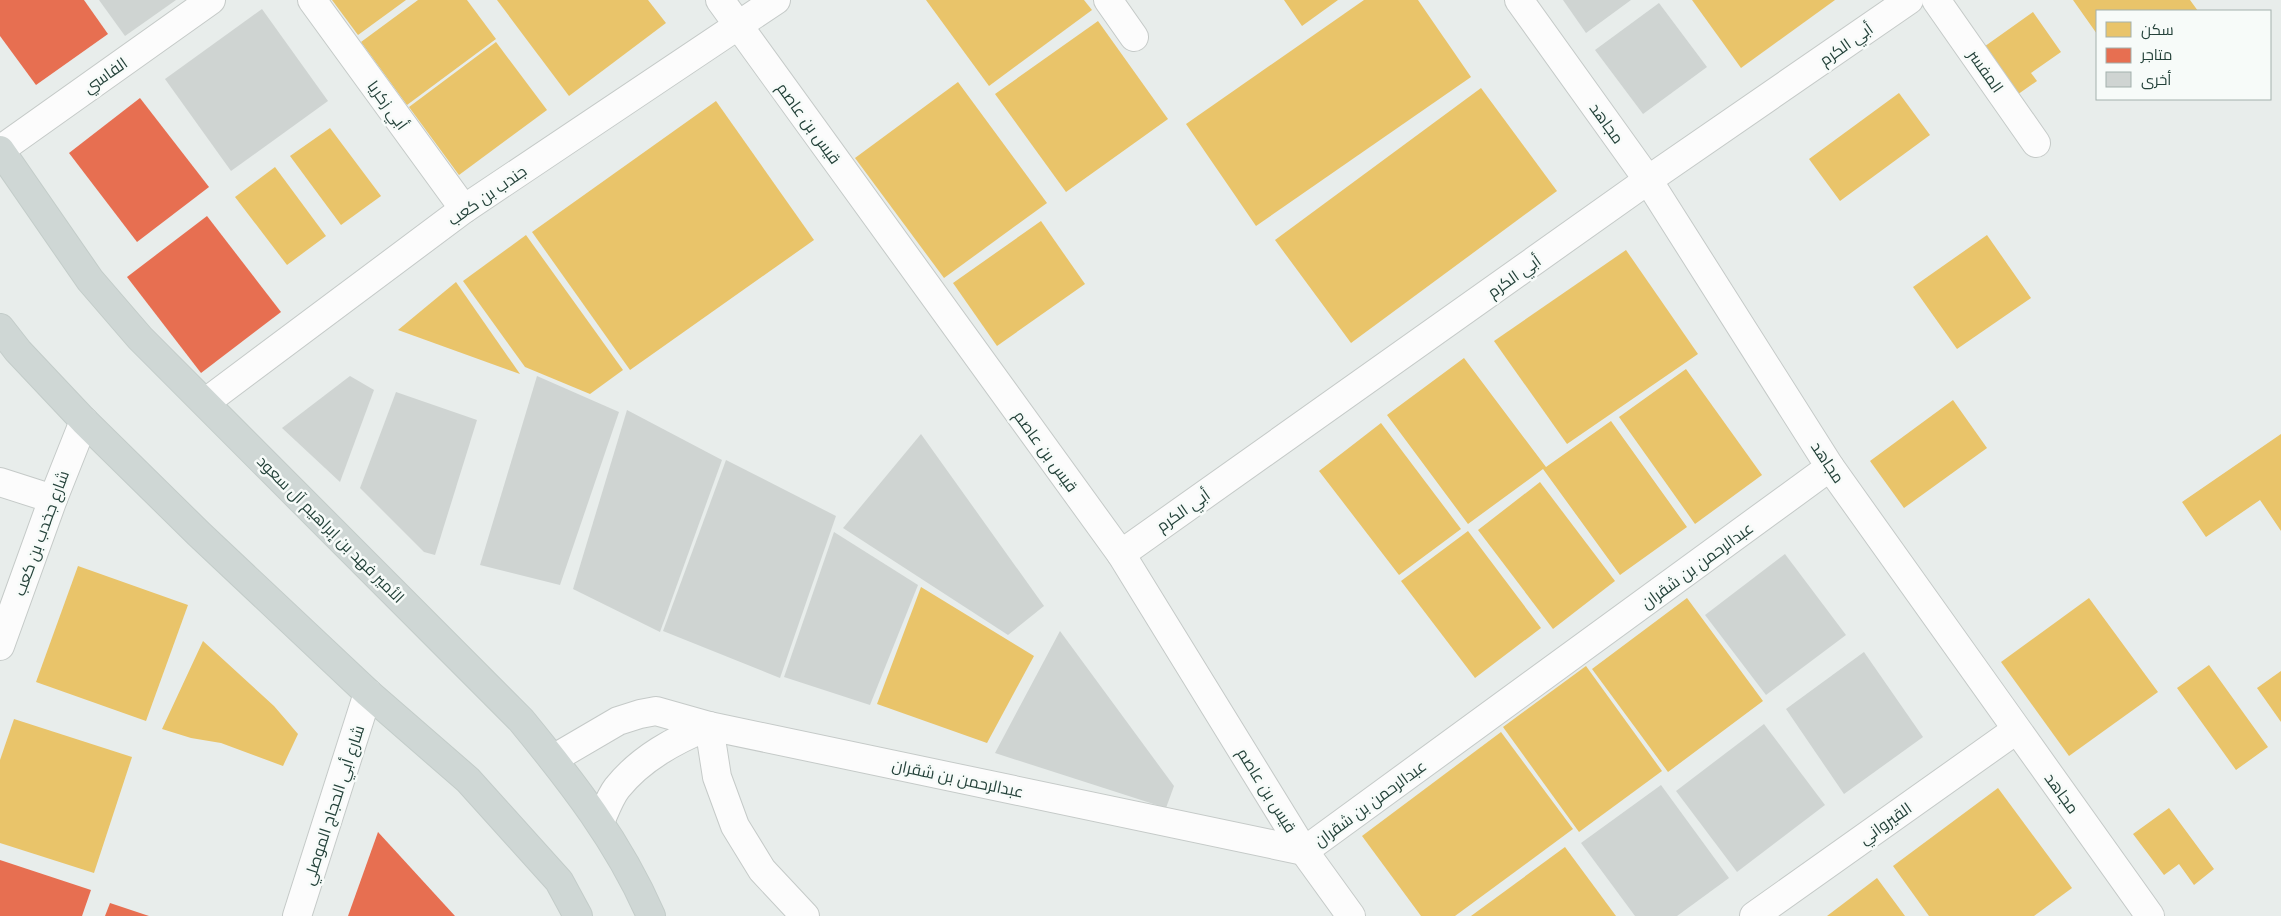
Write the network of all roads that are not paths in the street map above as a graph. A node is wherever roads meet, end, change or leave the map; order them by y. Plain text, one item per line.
1 (211, 0) edge
2 (312, 0) edge
3 (720, 0) edge
4 (776, 0) edge
5 (1108, 0) edge
6 (1519, 0) edge
7 (1909, 0) edge
8 (1936, 0) edge
9 (739, 26) junction
10 (1134, 37) dead end
11 (2036, 143) dead end
12 (0, 150) edge
13 (1648, 180) junction
14 (464, 209) junction
15 (0, 328) edge
16 (206, 402) junction
17 (84, 421) junction
18 (1830, 467) junction
19 (0, 482) edge
20 (53, 499) junction
21 (1121, 554) junction
22 (0, 646) edge
23 (368, 693) junction
24 (709, 726) junction
25 (2016, 730) junction
26 (553, 759) junction
27 (600, 822) junction
28 (1304, 851) junction
29 (297, 916) edge
30 (578, 916) edge
31 (650, 916) edge
32 (805, 916) edge
33 (1351, 916) edge
34 (1754, 916) edge
35 (2150, 916) edge

1 - 12 street, الفاسي
2 - 14 street, أبي زكريا
3 - 9 street, قيس بن عاصم
4 - 9 street, جندب بن كعب
5 - 10 street
6 - 13 street, مجاهد
7 - 13 street, أبي الكرم
8 - 11 street, المفسر
9 - 14 street, جندب بن كعب
9 - 21 street, قيس بن عاصم
12 - 16 main road, الأمير فهد بن إبراهيم آل سعود
13 - 18 street, مجاهد
13 - 21 street, أبي الكرم
14 - 16 street, جندب بن كعب
15 - 17 main road
16 - 26 main road, الأمير فهد بن إبراهيم آل سعود
17 - 20 street, شارع جخدب بن كعب
17 - 23 main road
18 - 25 street, مجاهد
18 - 28 street, عبدالرحمن بن شقران
19 - 20 street
20 - 22 street, شارع جخدب بن كعب
21 - 28 street, قيس بن عاصم
23 - 29 street, شارع أبي الحجاج الموصلي
23 - 30 main road
24 - 26 street, عبدالرحمن بن شقران
24 - 27 street
24 - 28 street, عبدالرحمن بن شقران
24 - 32 street
25 - 34 street, القيرواني
25 - 35 street, مجاهد
26 - 27 main road, الأمير فهد بن إبراهيم آل سعود
27 - 31 main road, الأمير فهد بن إبراهيم آل سعود
28 - 33 street, قيس بن عاصم

